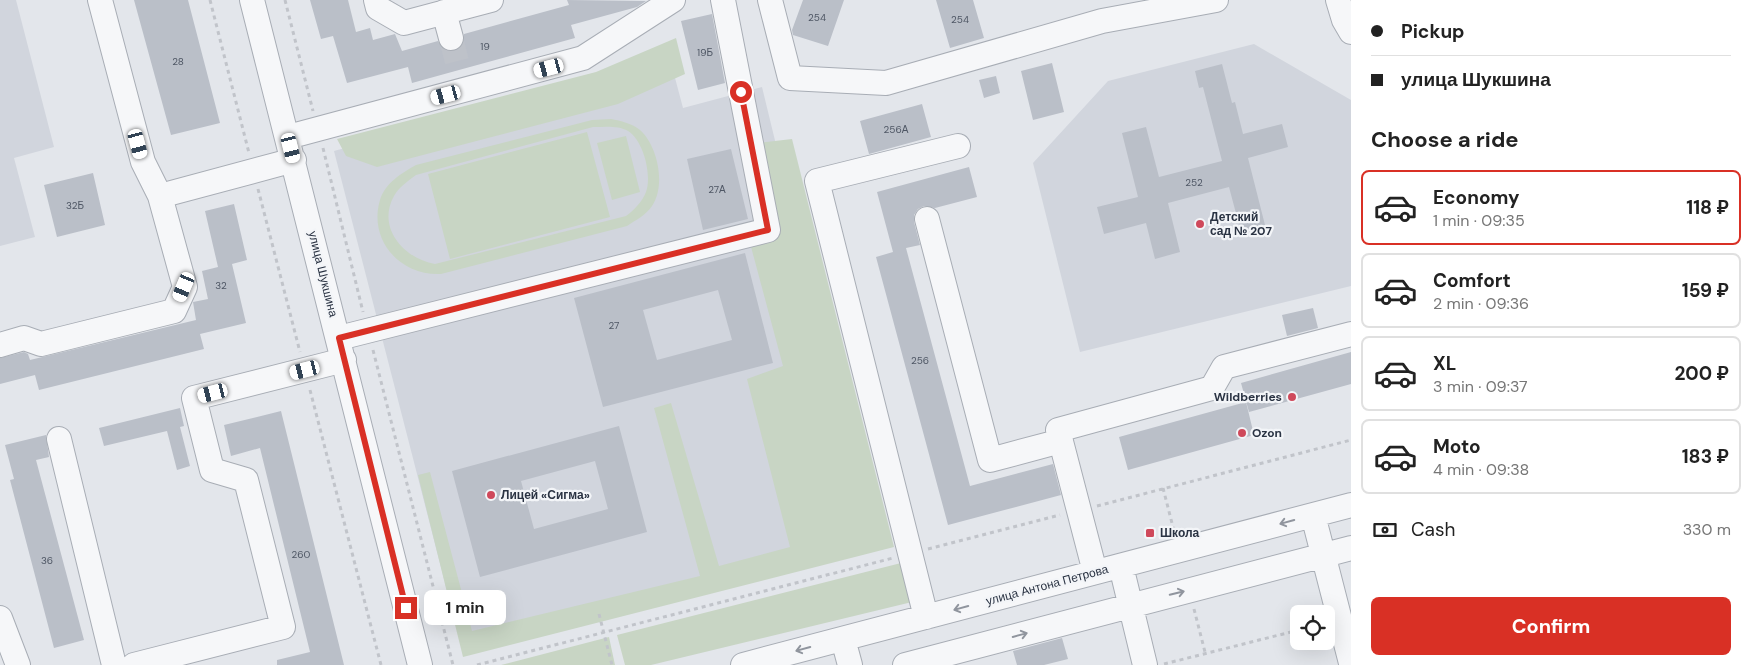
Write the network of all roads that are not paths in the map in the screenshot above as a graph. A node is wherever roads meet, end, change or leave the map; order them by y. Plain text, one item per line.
1 (100, 0) edge
2 (252, 0) edge
3 (376, 0) edge
4 (491, 0) edge
5 (673, 0) edge
6 (723, 0) edge
7 (770, 0) edge
8 (1216, 0) edge
9 (1338, 0) edge
10 (1178, 4) edge
11 (444, 12) junction
12 (1351, 32) edge
13 (451, 38) tunnel mouth
14 (288, 137) junction
15 (958, 146) dead end
16 (294, 160) junction
17 (160, 196) junction
18 (927, 220) dead end
19 (1351, 334) edge
20 (0, 345) edge
21 (341, 349) junction
22 (59, 439) dead end
23 (1062, 441) junction
24 (1351, 505) edge
25 (1313, 515) junction
26 (1351, 548) edge
27 (1324, 555) junction
28 (1121, 566) junction
29 (1095, 572) junction
30 (1130, 605) junction
31 (926, 617) junction
32 (0, 618) edge
33 (844, 639) junction
34 (1351, 663) edge
35 (18, 665) edge
36 (114, 665) edge
37 (134, 665) edge
38 (420, 665) edge
39 (743, 665) edge
40 (850, 665) edge
41 (905, 665) edge
42 (1146, 665) edge

1 - 17 street
2 - 14 street, улица Шукшина
3 - 11 street
4 - 11 street
5 - 14 street
6 - 21 street
7 - 10 street
8 - 10 street
9 - 12 street
11 - 13 street
14 - 16 street, улица Шукшина
15 - 31 street
16 - 17 street
16 - 21 street, улица Шукшина
17 - 20 street
18 - 23 street
19 - 23 street
21 - 37 street
21 - 38 street, улица Шукшина
22 - 36 street
23 - 29 street
24 - 25 street, улица Антона Петрова
25 - 27 street
25 -> 28 street, улица Антона Петрова
26 - 27 street
30 -> 27 street
27 - 34 street
28 - 29 street, улица Антона Петрова
28 - 30 street
29 -> 31 street, улица Антона Петрова
41 -> 30 street
30 - 42 street
31 - 33 street, улица Антона Петрова
32 - 35 street
33 -> 39 street, улица Антона Петрова
33 - 40 street

